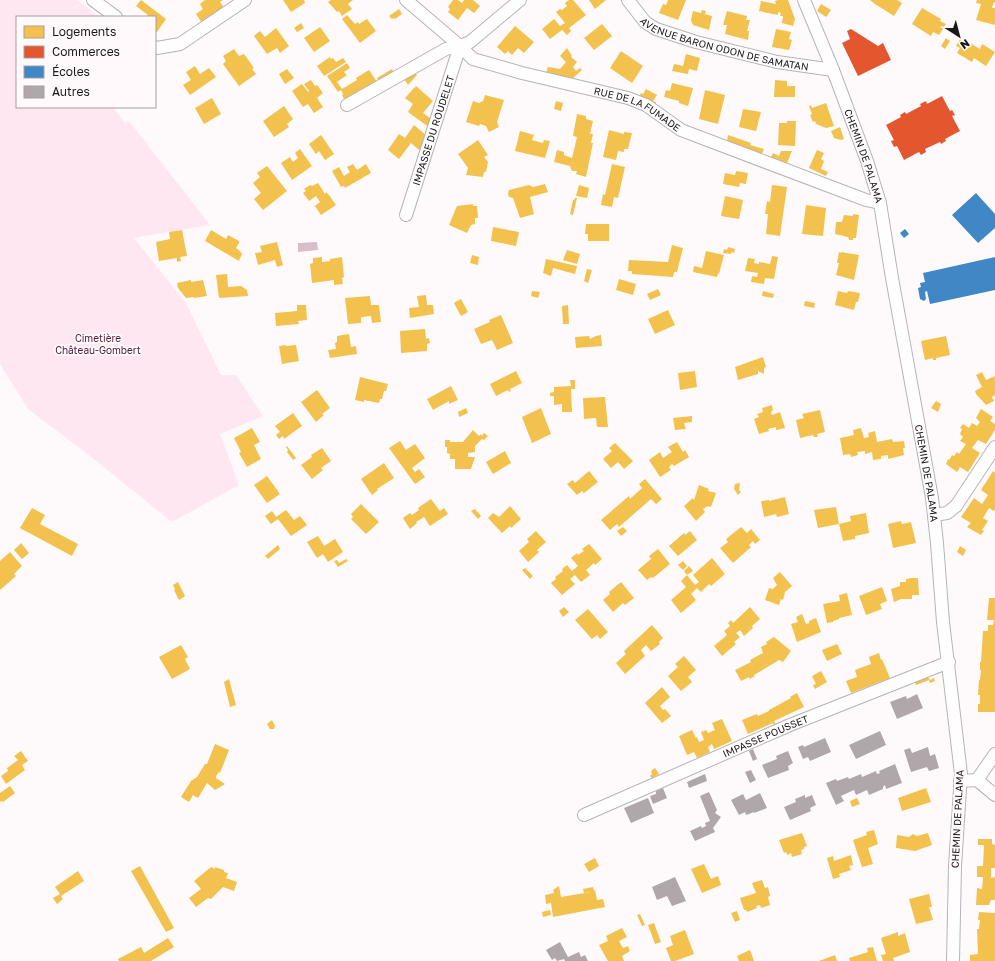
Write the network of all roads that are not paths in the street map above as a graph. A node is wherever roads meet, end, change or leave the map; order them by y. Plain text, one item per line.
1 (93, 0) edge
2 (246, 0) edge
3 (406, 0) edge
4 (520, 0) edge
5 (628, 0) edge
6 (804, 0) edge
7 (115, 16) edge
8 (460, 46) junction
9 (156, 47) edge
10 (833, 70) junction
11 (347, 105) dead end
12 (880, 203) junction
13 (406, 215) dead end
14 (995, 447) edge
15 (934, 515) junction
16 (948, 662) junction
17 (995, 754) edge
18 (977, 780) junction
19 (960, 781) junction
20 (995, 794) edge
21 (584, 815) dead end
22 (953, 961) edge

1 - 7 street
2 - 9 street
3 - 8 street, RUE DE LA FUMADE
4 - 8 street
5 - 10 street, AVENUE BARON ODON DE SAMATAN
6 - 10 street, CHEMIN DE PALAMA
8 - 11 street
8 - 12 street, RUE DE LA FUMADE
8 - 13 street, IMPASSE DU ROUDELET
10 - 12 street, CHEMIN DE PALAMA
12 - 15 street, CHEMIN DE PALAMA
14 - 15 street
15 - 16 street, CHEMIN DE PALAMA
16 - 19 street, CHEMIN DE PALAMA
16 - 21 street, IMPASSE POUSSET
17 - 18 street
18 - 19 street
18 - 20 street
19 - 22 street, CHEMIN DE PALAMA

